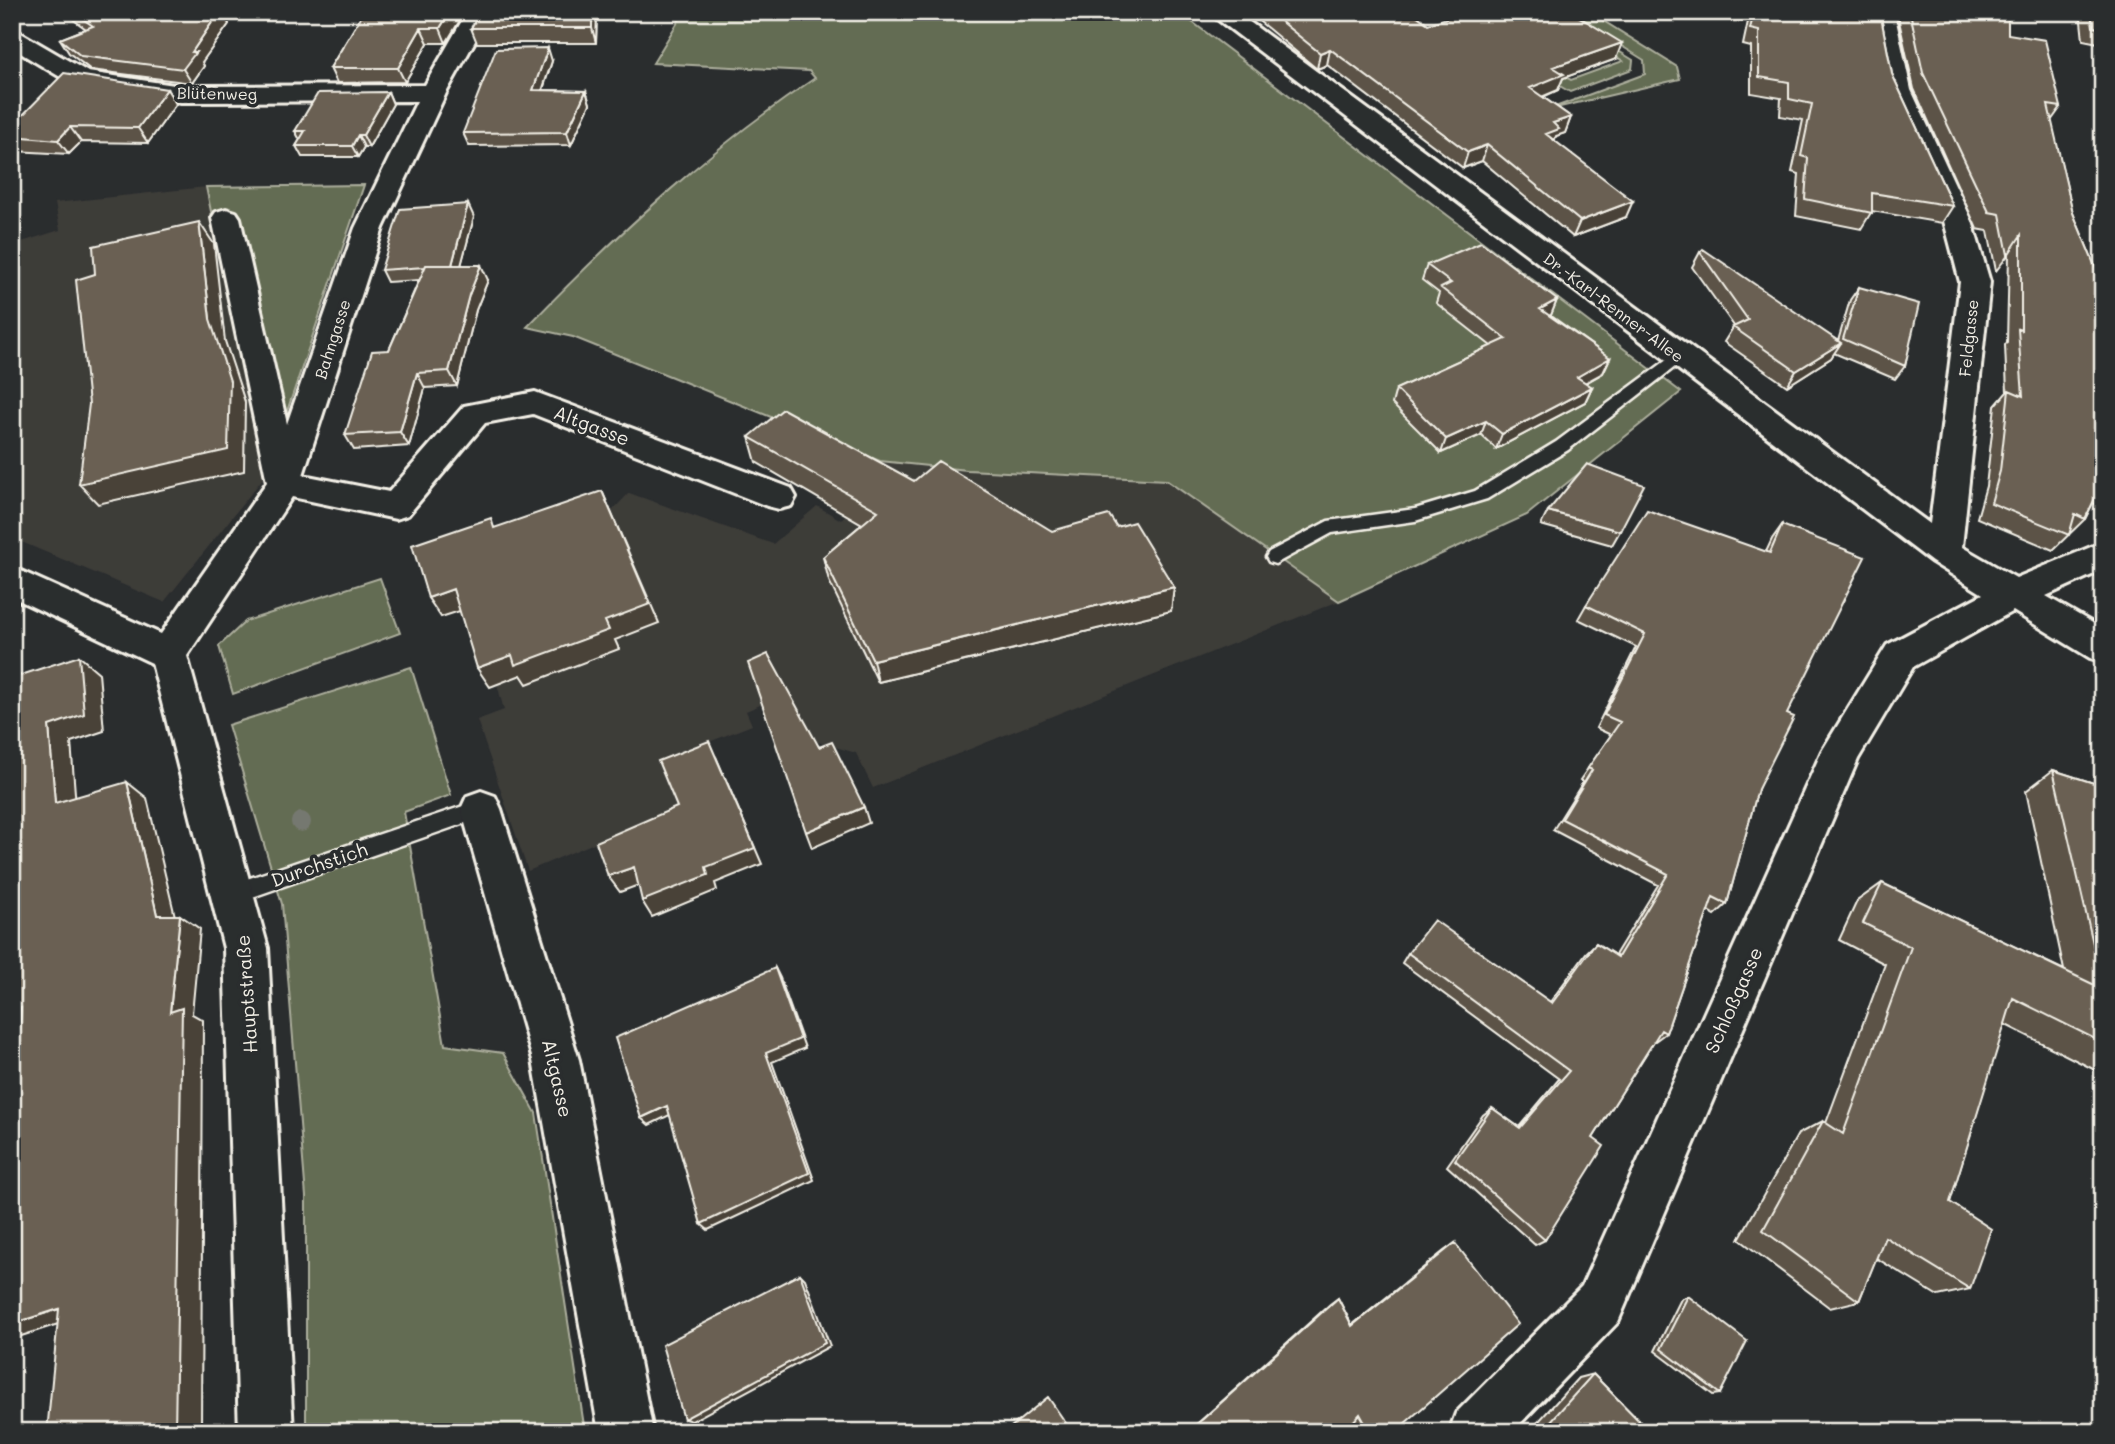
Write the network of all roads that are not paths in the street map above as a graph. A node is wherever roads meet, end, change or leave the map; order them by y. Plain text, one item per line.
1 (479, 12) edge
2 (1220, 12) edge
3 (1885, 12) edge
4 (12, 38) edge
5 (433, 93) junction
6 (226, 218) dead end
7 (1679, 356) junction
8 (284, 483) junction
9 (779, 497) dead end
10 (1944, 553) junction
11 (2103, 555) edge
12 (1275, 557) dead end
13 (12, 581) edge
14 (2012, 595) junction
15 (2103, 648) edge
16 (168, 654) junction
17 (481, 809) joint
18 (405, 835) joint
19 (232, 894) junction
20 (266, 1432) edge
21 (626, 1432) edge
22 (1475, 1432) edge

1 - 5 street, Bahngasse
2 - 7 street, Dr.-Karl-Renner-Allee
3 - 10 street, Feldgasse
4 - 5 street, Blütenweg
5 - 8 street, Bahngasse
6 - 8 street
7 - 10 street, Dr.-Karl-Renner-Allee
7 - 12 lane
8 - 9 street, Altgasse
8 - 16 street, Bahngasse
10 - 14 street, Dr.-Karl-Renner-Allee
11 - 14 street, Schloßgasse
13 - 16 street
14 - 15 street, Dr.-Karl-Renner-Allee
14 - 22 street, Schloßgasse
16 - 19 street, Hauptstraße
17 - 18 lane, Altgasse
17 - 21 street, Altgasse
18 - 19 lane, Durchstich
19 - 20 street, Hauptstraße

